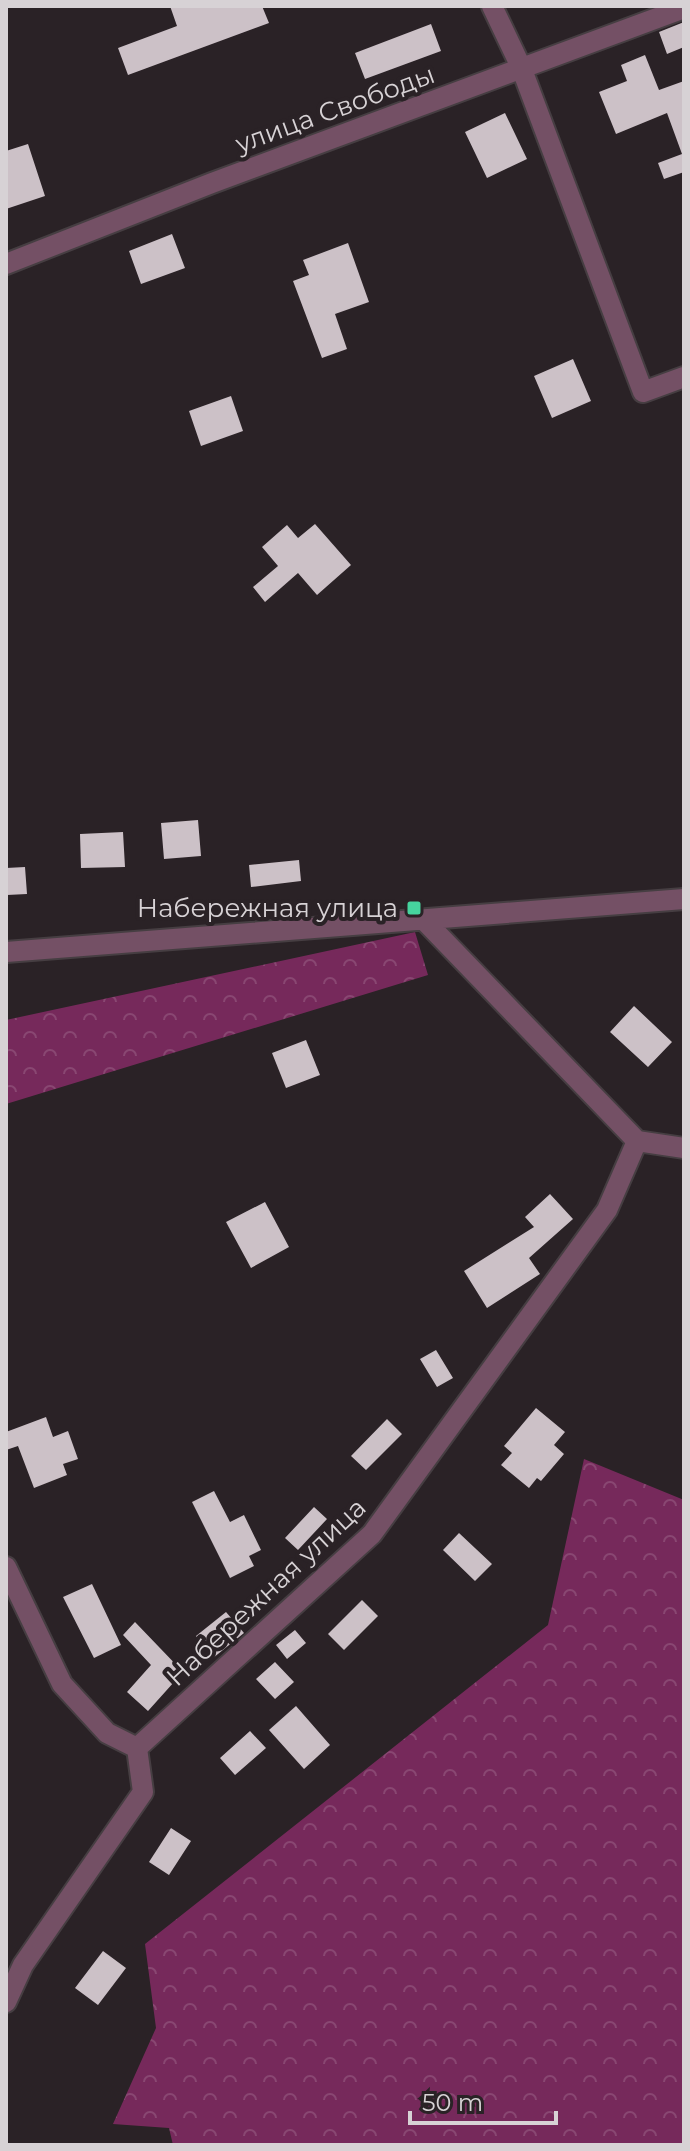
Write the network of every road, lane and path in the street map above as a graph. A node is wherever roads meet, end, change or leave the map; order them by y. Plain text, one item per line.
1 (492, 6) edge
2 (684, 8) edge
3 (521, 67) junction
4 (6, 264) edge
5 (684, 377) edge
6 (684, 899) edge
7 (424, 920) junction
8 (6, 952) edge
9 (637, 1141) junction
10 (684, 1148) edge
11 (6, 1567) edge
12 (137, 1748) junction
13 (6, 2002) edge

1 - 3 street
2 - 3 street, улица Свободы
3 - 4 street, улица Свободы
3 - 5 street
6 - 7 street
7 - 8 street
7 - 9 street
9 - 10 street
9 - 12 street, Набережная улица
11 - 12 street
12 - 13 street

